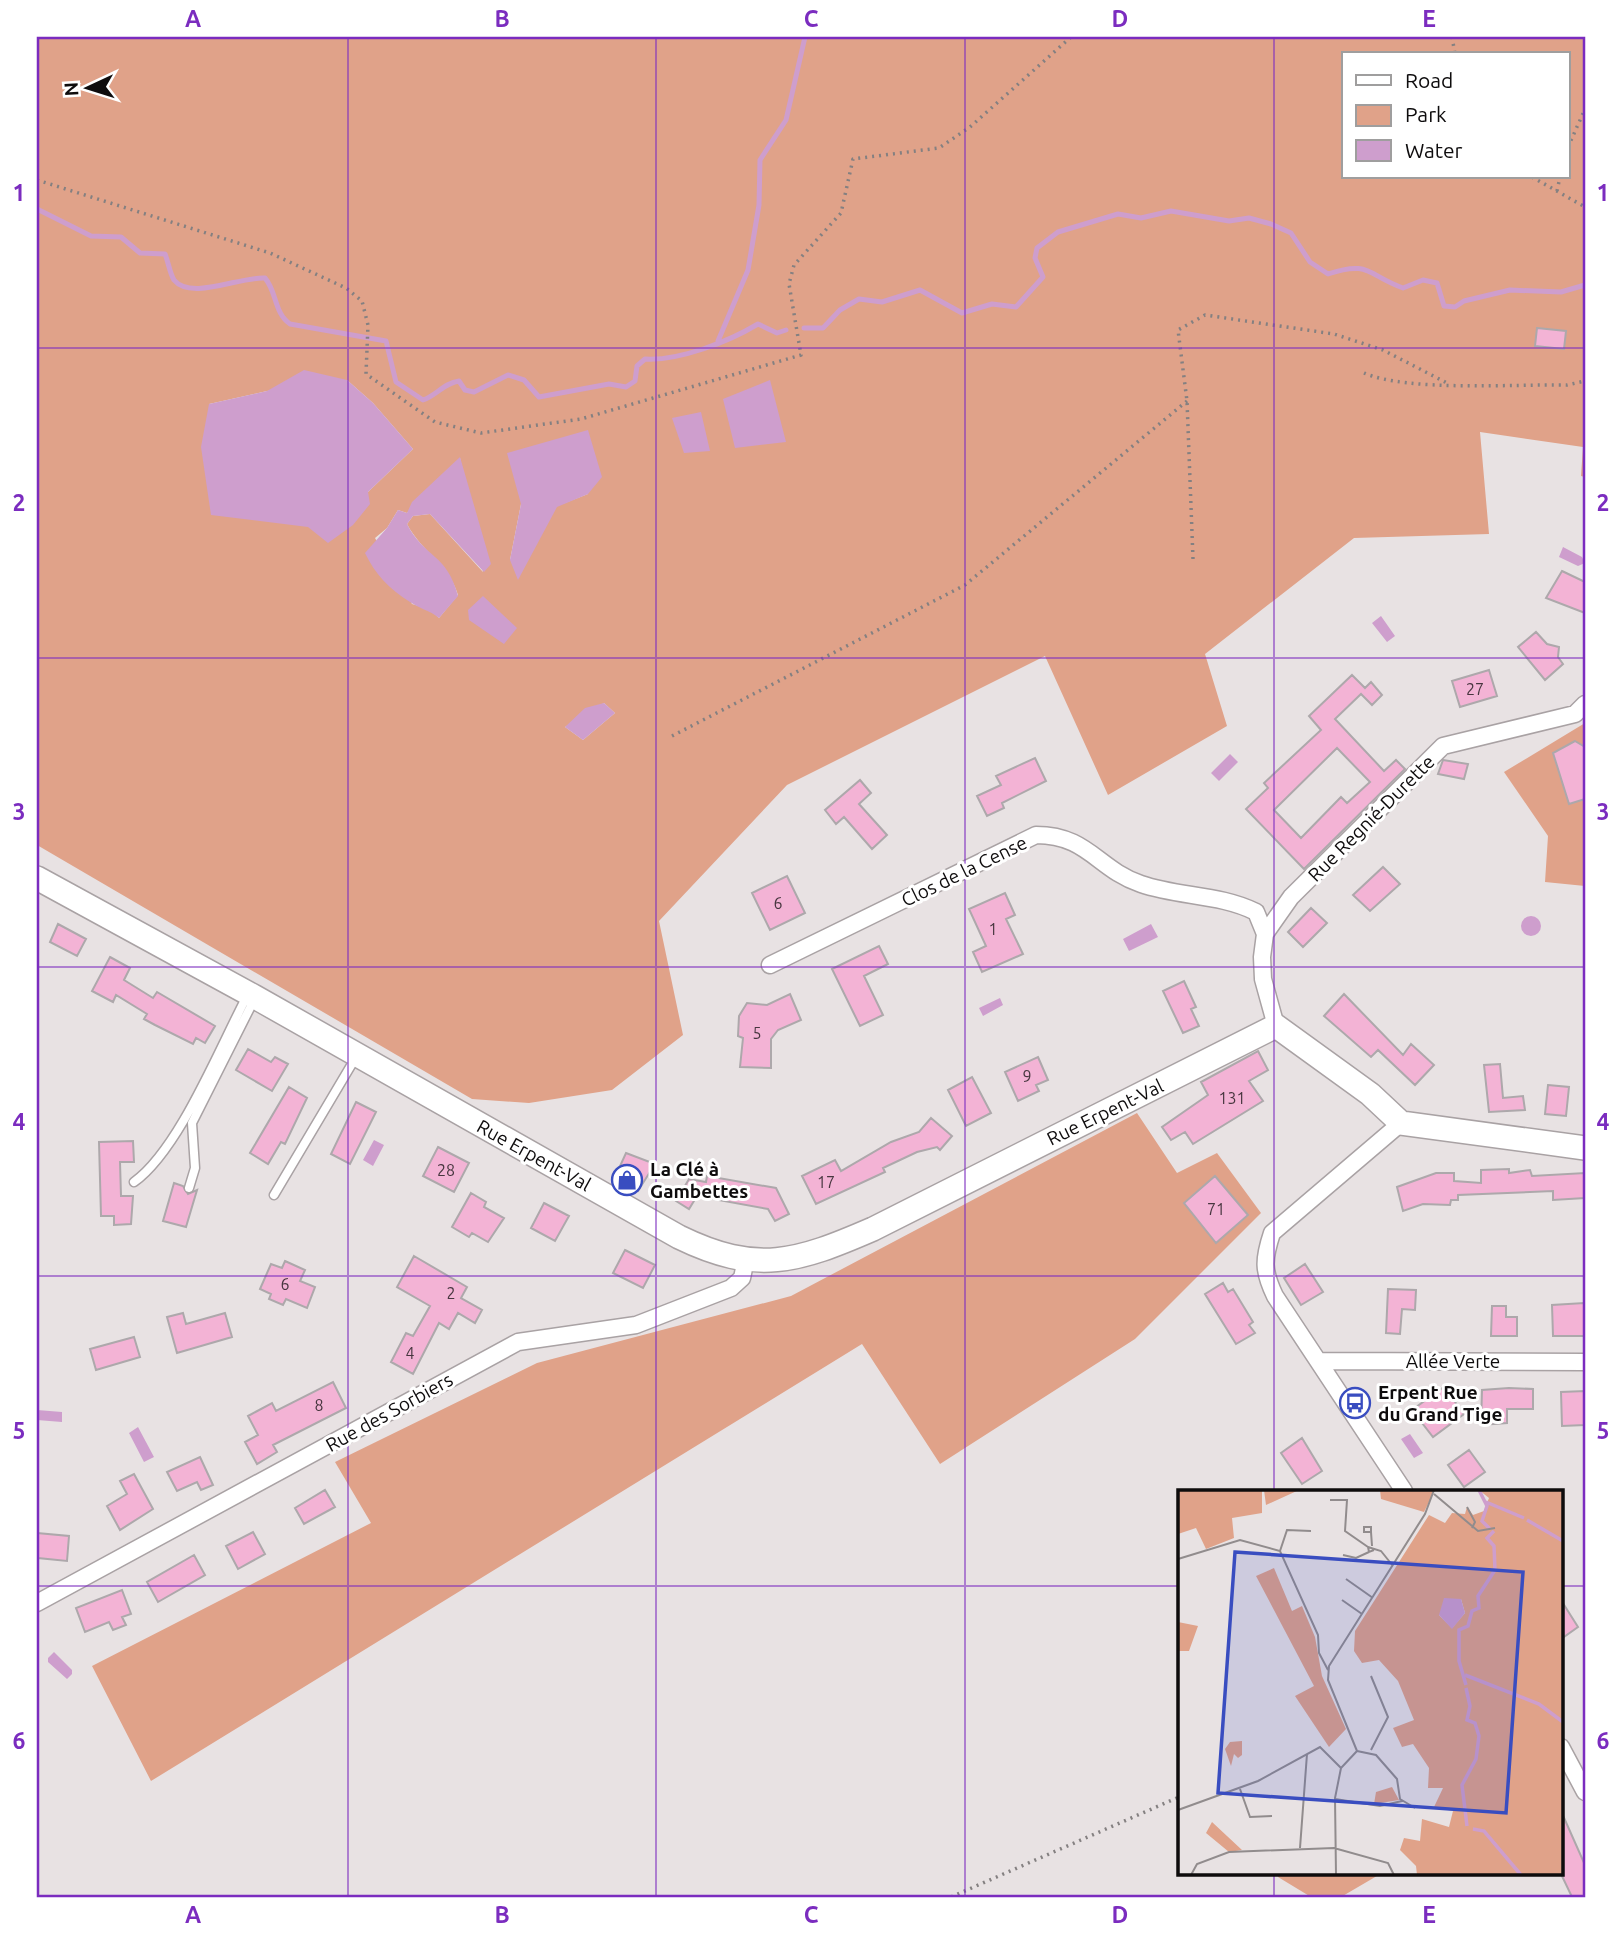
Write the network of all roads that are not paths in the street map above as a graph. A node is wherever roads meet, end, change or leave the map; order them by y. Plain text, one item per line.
1 (1585, 705) edge
2 (37, 878) edge
3 (1265, 934) junction
4 (769, 965) dead end
5 (252, 995) junction
6 (1276, 1026) junction
7 (358, 1055) junction
8 (1401, 1123) junction
9 (1585, 1148) edge
10 (134, 1182) dead end
11 (189, 1188) dead end
12 (274, 1195) dead end
13 (746, 1259) junction
14 (1320, 1361) junction
15 (1585, 1362) edge
16 (1403, 1490) edge
17 (37, 1603) edge
18 (1562, 1748) edge
19 (1585, 1791) edge

1 - 3 street, Rue Regnié-Durette
2 - 5 street, Rue Erpent-Val
3 - 4 street, Clos de la Cense
3 - 6 street
5 - 7 street, Rue Erpent-Val
5 - 10 lane
5 - 11 lane
6 - 8 street
6 - 13 street, Rue Erpent-Val
7 - 12 lane
7 - 13 street, Rue Erpent-Val
8 - 9 street
8 - 14 street
13 - 17 street, Rue des Sorbiers
14 - 15 street, Allée Verte
14 - 16 street
18 - 19 street

